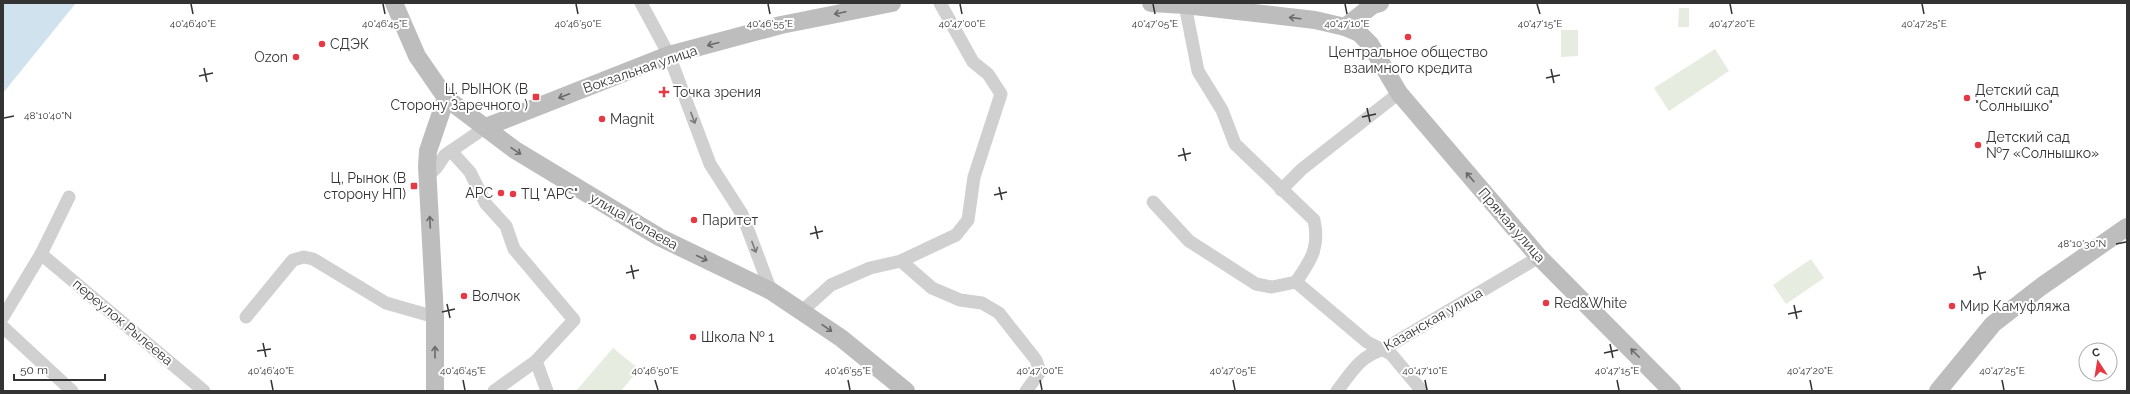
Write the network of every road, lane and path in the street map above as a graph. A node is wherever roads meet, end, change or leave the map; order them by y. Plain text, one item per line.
1 (394, 3) edge
2 (641, 3) edge
3 (892, 3) edge
4 (940, 3) edge
5 (1151, 3) edge
6 (1380, 3) edge
7 (1185, 5) junction
8 (1345, 26) junction
9 (669, 55) junction
10 (1398, 93) junction
11 (446, 98) junction
12 (486, 127) junction
13 (451, 151) junction
14 (428, 176) junction
15 (1280, 190) junction
16 (69, 197) dead end
17 (1152, 202) dead end
18 (2127, 227) edge
19 (41, 254) junction
20 (1539, 257) junction
21 (901, 261) junction
22 (1296, 282) junction
23 (770, 291) junction
24 (802, 311) junction
25 (3, 316) edge
26 (246, 317) dead end
27 (435, 317) junction
28 (3, 327) edge
29 (1382, 350) junction
30 (536, 361) junction
31 (72, 391) edge
32 (204, 391) edge
33 (435, 391) edge
34 (494, 391) edge
35 (547, 391) edge
36 (906, 391) edge
37 (1026, 391) edge
38 (1337, 391) edge
39 (1422, 391) edge
40 (1672, 391) edge
41 (1938, 391) edge

1 - 11 main road, улица Копаева
2 - 9 street
3 -> 9 main road, Вокзальная улица
4 - 21 street
5 - 7 main road
6 - 8 main road
8 -> 7 main road
7 - 15 street
8 - 10 main road, Прямая улица
9 -> 12 main road, Вокзальная улица
9 -> 23 street
10 - 15 street
20 -> 10 main road, Прямая улица
11 - 12 main road, улица Копаева
11 - 14 main road
12 - 13 street
12 -> 23 main road, улица Копаева
13 - 14 street
13 - 30 street
27 -> 14 main road
15 - 22 street
16 - 19 street
17 - 22 street
18 - 41 main road
19 - 25 street
19 - 32 street, переулок Рылеева
20 - 29 street, Казанская улица
40 -> 20 main road, Прямая улица
21 - 24 street
21 - 37 street
22 - 29 street
23 - 24 main road, улица Копаева
24 -> 36 main road, улица Копаева
26 - 27 street
33 -> 27 main road
28 - 31 street
29 - 38 street, Казанская улица
29 - 39 street
30 - 34 street
30 - 35 street

